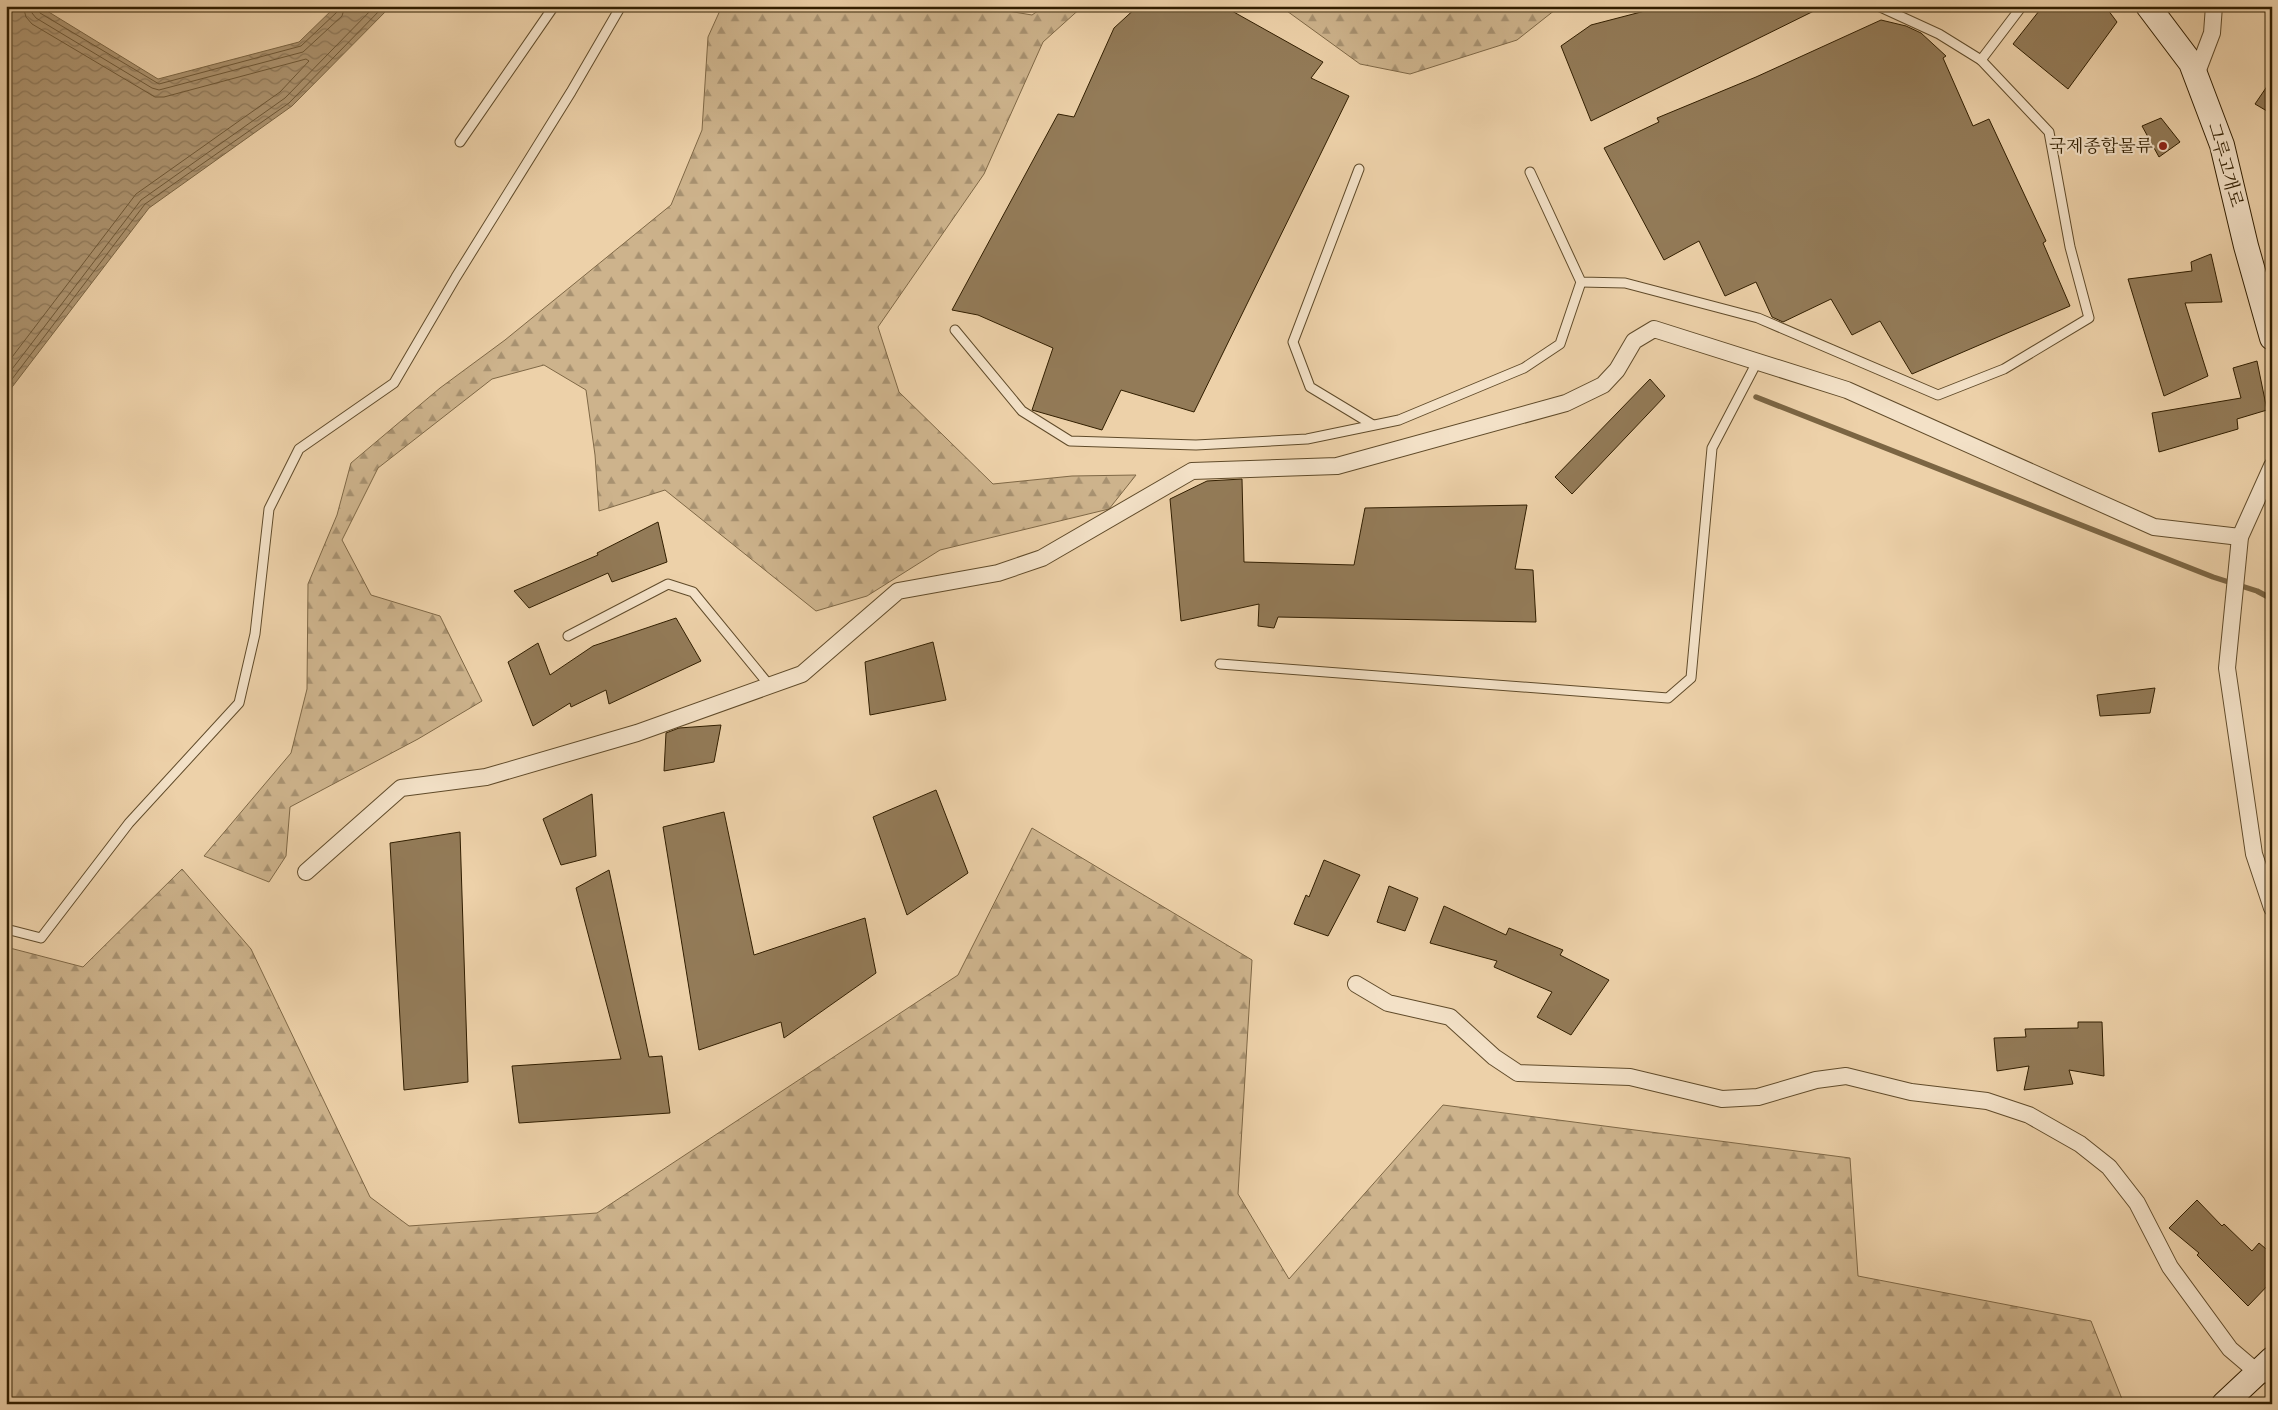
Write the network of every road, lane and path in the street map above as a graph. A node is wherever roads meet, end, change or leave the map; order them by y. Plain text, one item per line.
1 (554, 6) edge
2 (621, 6) edge
3 (1878, 6) edge
4 (2022, 6) edge
5 (2148, 6) edge
6 (2214, 6) edge
7 (1981, 60) junction
8 (2196, 74) junction
9 (460, 142) dead end
10 (1359, 170) dead end
11 (1530, 172) dead end
12 (1581, 282) junction
13 (955, 330) dead end
14 (2272, 338) edge
15 (1757, 362) junction
16 (1373, 425) junction
17 (2272, 466) edge
18 (2240, 537) junction
19 (568, 636) dead end
20 (1220, 664) dead end
21 (770, 686) junction
22 (306, 872) dead end
23 (2272, 908) edge
24 (6, 929) edge
25 (1356, 984) dead end
26 (2267, 1369) edge
27 (2224, 1404) edge

1 - 9 lane
2 - 24 lane
3 - 7 lane
4 - 7 lane
5 - 8 street, 그루고개로
6 - 8 street
7 - 12 lane
8 - 14 street, 그루고개로
10 - 16 lane
11 - 12 lane
12 - 16 lane
13 - 16 lane
15 - 18 street
15 - 20 lane
15 - 21 street
17 - 18 street
18 - 23 street
19 - 21 lane
21 - 22 street
25 - 26 street
26 - 27 street

